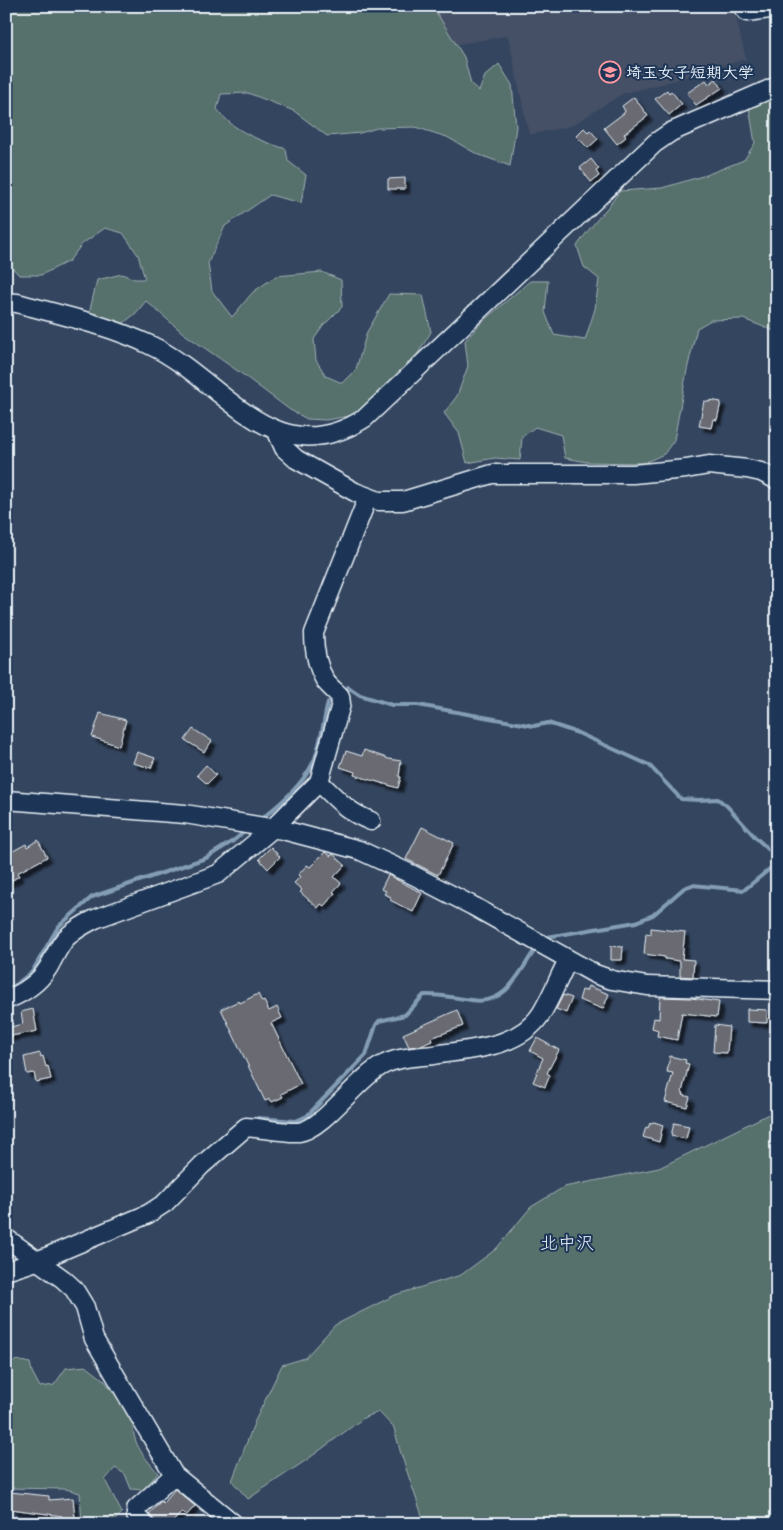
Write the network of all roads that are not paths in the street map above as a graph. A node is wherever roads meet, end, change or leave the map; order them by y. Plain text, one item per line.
1 (742, 6) edge
2 (777, 8) edge
3 (777, 86) edge
4 (6, 302) edge
5 (277, 432) junction
6 (777, 480) edge
7 (368, 497) junction
8 (319, 782) junction
9 (6, 800) edge
10 (371, 821) dead end
11 (272, 829) junction
12 (568, 960) junction
13 (777, 990) edge
14 (6, 1000) edge
15 (6, 1238) edge
16 (37, 1261) junction
17 (6, 1271) edge
18 (174, 1474) junction
19 (144, 1524) edge
20 (234, 1524) edge

1 - 2 street
3 - 5 street
4 - 5 street
5 - 7 street
6 - 7 street
7 - 8 street
8 - 10 street
8 - 11 street
9 - 11 street
11 - 12 street
11 - 14 street
12 - 13 street
12 - 16 street
15 - 16 street
16 - 17 street
16 - 18 street
18 - 19 street
18 - 20 street

